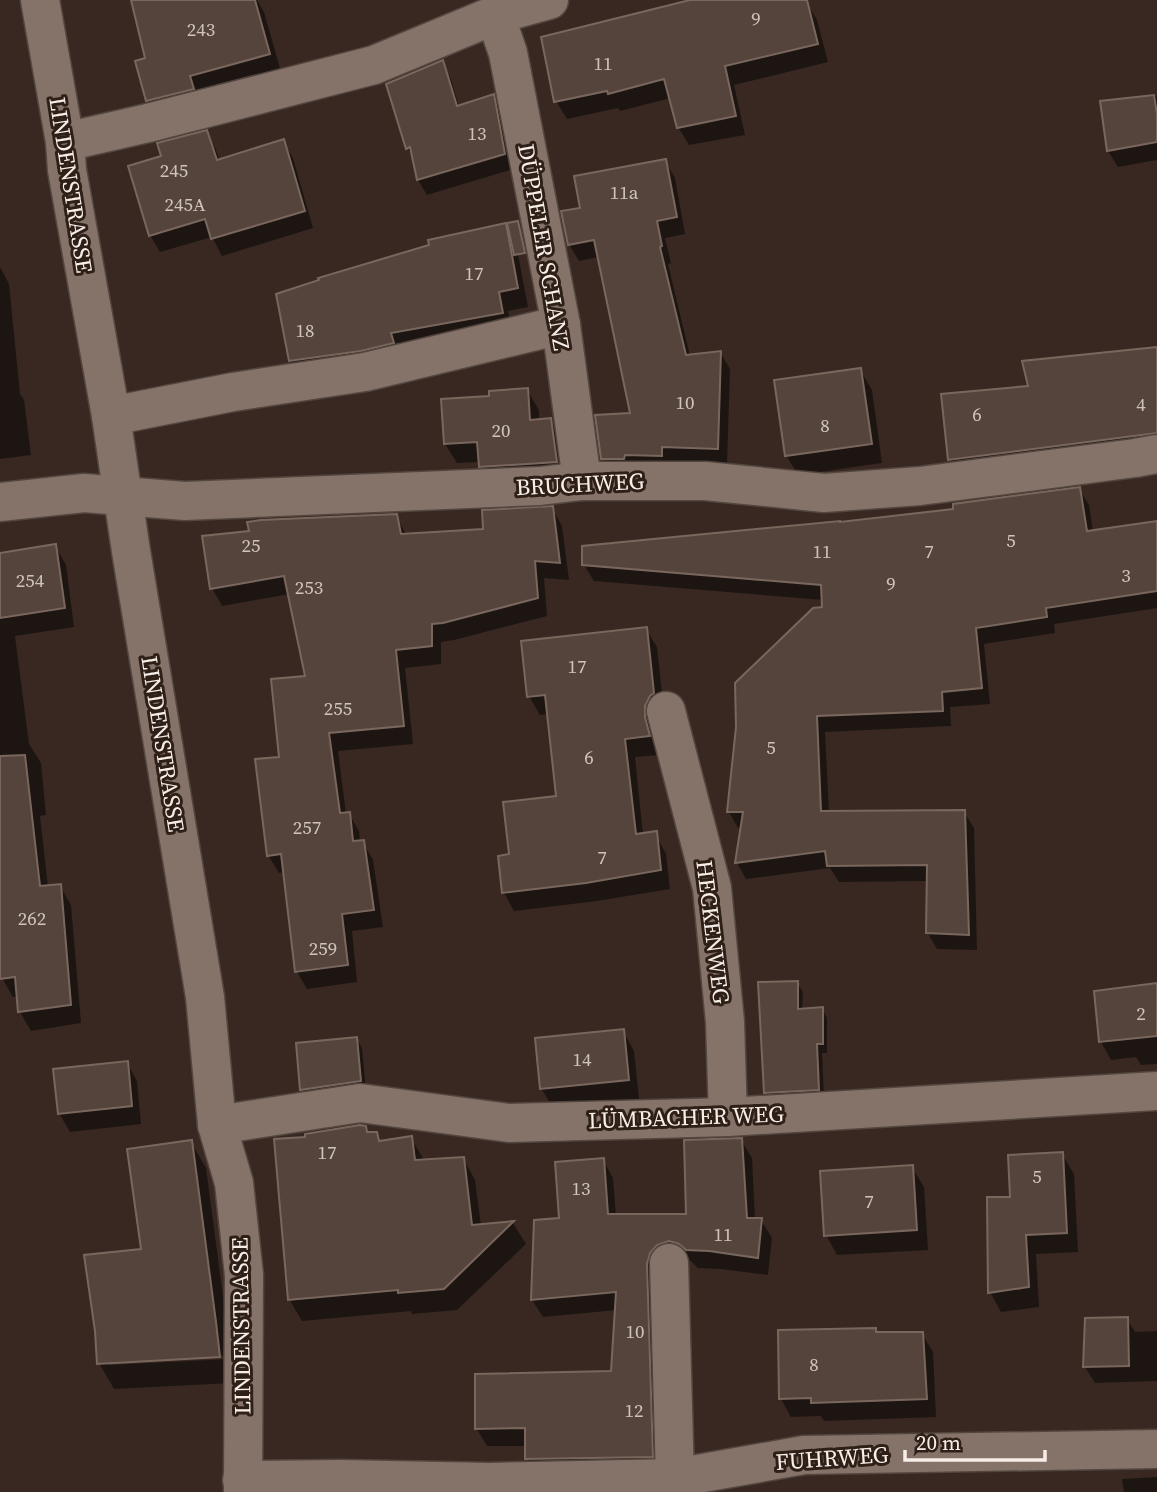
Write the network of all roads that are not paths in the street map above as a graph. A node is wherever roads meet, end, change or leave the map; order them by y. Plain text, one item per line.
1 (40, 0) edge
2 (549, 0) edge
3 (495, 15) junction
4 (65, 142) junction
5 (561, 324) junction
6 (111, 416) junction
7 (1157, 453) edge
8 (582, 481) junction
9 (123, 496) junction
10 (0, 502) edge
11 (666, 711) dead end
12 (1157, 1091) edge
13 (728, 1117) junction
14 (217, 1125) junction
15 (669, 1263) dead end
16 (1157, 1449) edge
17 (676, 1478) junction
18 (242, 1486) edge

1 - 4 street, LINDENSTRASSE
2 - 3 street
3 - 4 street
3 - 5 street, DÜPPELER SCHANZ
4 - 6 street, LINDENSTRASSE
5 - 6 street
5 - 8 street, DÜPPELER SCHANZ
6 - 9 street, LINDENSTRASSE
7 - 8 street, BRUCHWEG
8 - 9 street, BRUCHWEG
9 - 10 street, BRUCHWEG
9 - 14 street, LINDENSTRASSE
11 - 13 street, HECKENWEG
12 - 13 street, LÜMBACHER WEG
13 - 14 street, LÜMBACHER WEG
14 - 18 street, LINDENSTRASSE
15 - 17 street
16 - 17 street, FUHRWEG
17 - 18 street, FUHRWEG

